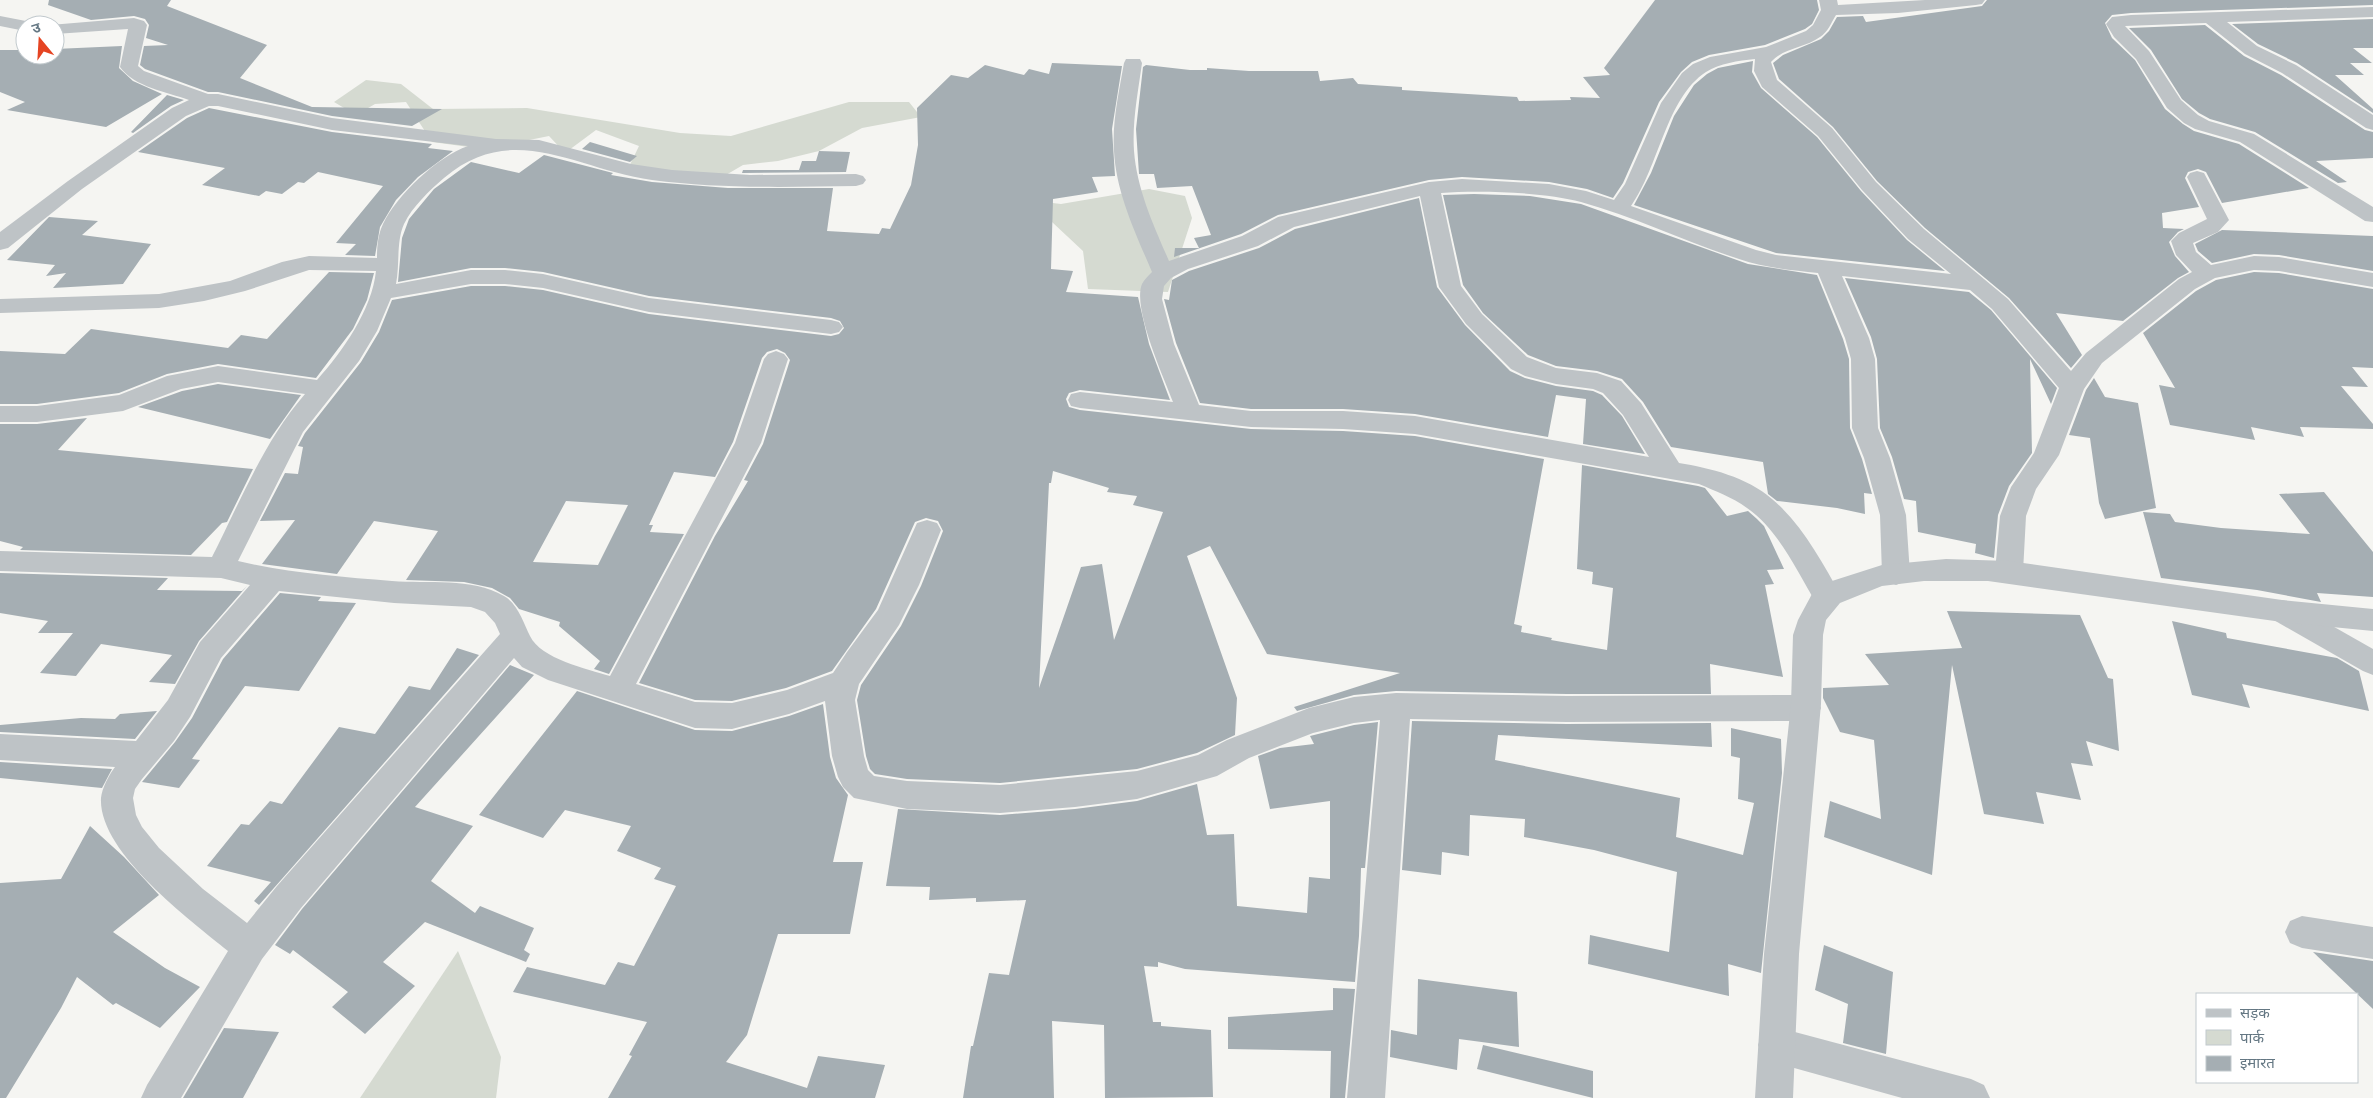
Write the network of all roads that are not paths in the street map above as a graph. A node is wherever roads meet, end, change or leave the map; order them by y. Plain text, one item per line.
1 (1976, 0) edge
2 (2172, 2) dead end
3 (1829, 5) edge
4 (2373, 12) edge
5 (2232, 18) junction
6 (2212, 19) junction
7 (0, 21) edge
8 (15, 24) edge
9 (65, 29) edge
10 (1770, 52) junction
11 (1133, 63) dead end
12 (206, 100) junction
13 (2373, 124) edge
14 (499, 144) junction
15 (2197, 177) dead end
16 (856, 180) dead end
17 (1429, 188) junction
18 (1619, 208) junction
19 (2373, 216) edge
20 (0, 243) edge
21 (387, 265) junction
22 (1826, 268) junction
23 (1163, 273) junction
24 (2207, 274) junction
25 (2373, 280) edge
26 (1976, 284) junction
27 (383, 293) junction
28 (0, 306) edge
29 (831, 327) dead end
30 (776, 359) dead end
31 (2072, 387) junction
32 (323, 389) junction
33 (1080, 400) dead end
34 (1190, 413) junction
35 (0, 414) edge
36 (1669, 468) junction
37 (927, 530) dead end
38 (0, 561) edge
39 (221, 568) junction
40 (2010, 572) junction
41 (1896, 574) junction
42 (272, 580) junction
43 (1827, 596) junction
44 (2282, 611) junction
45 (2373, 620) edge
46 (516, 635) junction
47 (2373, 663) edge
48 (844, 682) junction
49 (617, 691) junction
50 (1396, 706) junction
51 (1806, 708) junction
52 (0, 747) edge
53 (144, 755) junction
54 (2302, 932) dead end
55 (2373, 943) edge
56 (250, 946) junction
57 (1776, 1045) junction
58 (160, 1098) edge
59 (1366, 1098) edge
60 (1774, 1098) edge
61 (1971, 1098) edge

1 - 3 street
2 - 5 street
3 - 10 street
4 - 5 street
5 - 6 street
6 - 13 street
6 - 19 street
7 - 8 street
9 - 12 street
10 - 18 street
10 - 26 street
11 - 23 street
12 - 14 street
12 - 20 street
14 - 16 street
14 - 21 street
15 - 24 street
17 - 18 street
17 - 23 street
17 - 36 street
18 - 22 street
21 - 27 street
21 - 28 street
22 - 26 street
22 - 41 street
23 - 34 street
24 - 25 street
24 - 31 street
26 - 31 street
27 - 29 street
27 - 32 street
30 - 49 street
31 - 40 street
32 - 35 street
32 - 39 street
33 - 34 street
34 - 36 street
36 - 43 street
37 - 48 street
38 - 39 street
39 - 42 street
40 - 41 street
40 - 44 street
41 - 43 street
42 - 46 street
42 - 53 street
43 - 51 street
44 - 45 street
44 - 47 street
46 - 49 street
46 - 56 street
48 - 49 street
48 - 50 street
50 - 51 street
50 - 59 street
51 - 57 street
52 - 53 street
53 - 56 street
54 - 55 street
56 - 58 street
57 - 60 street
57 - 61 street

